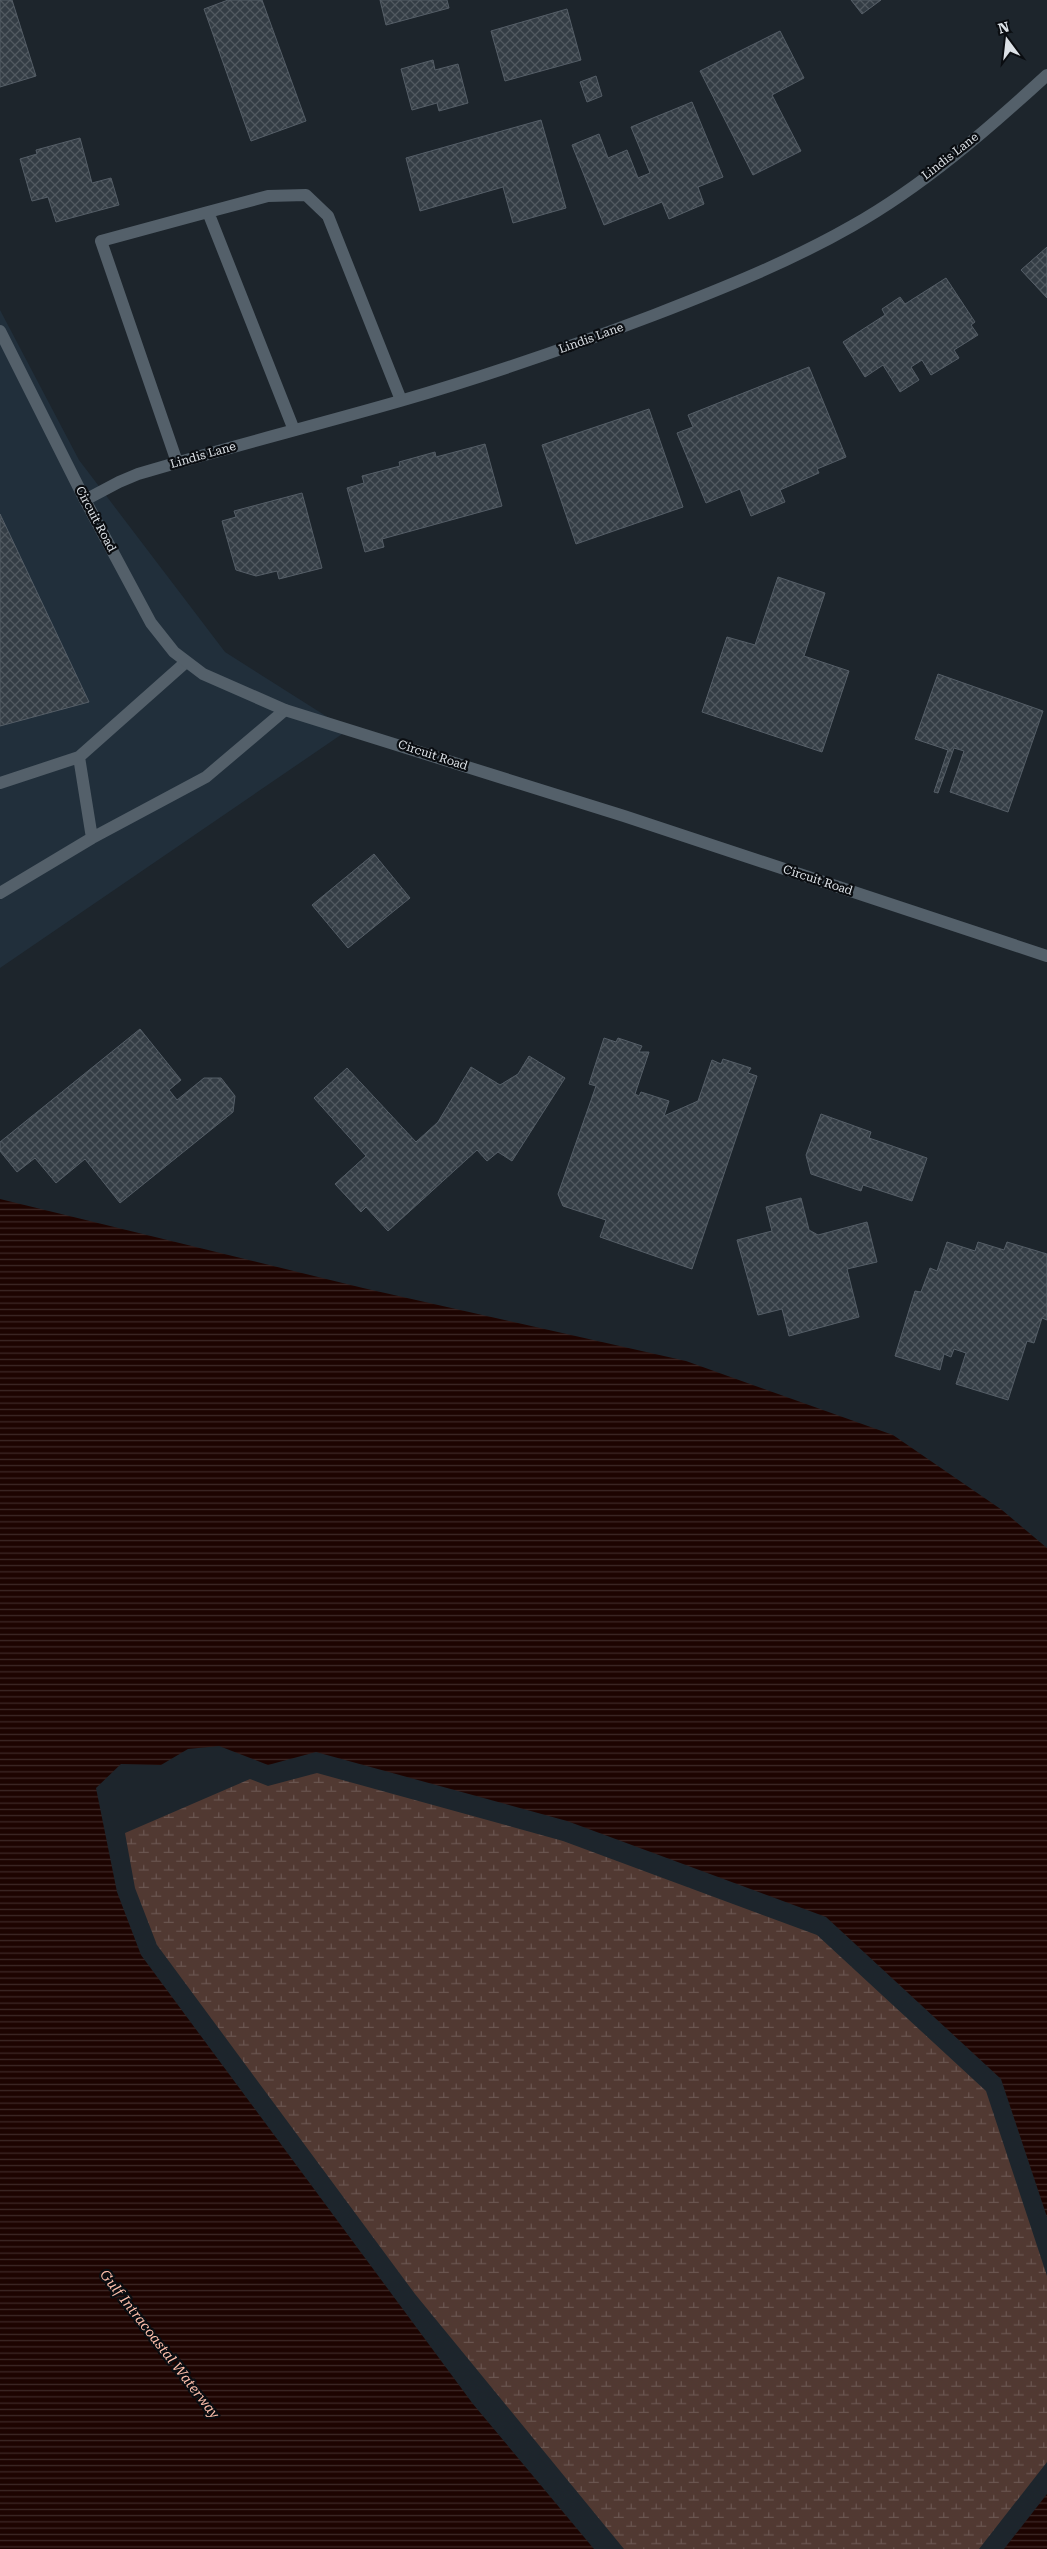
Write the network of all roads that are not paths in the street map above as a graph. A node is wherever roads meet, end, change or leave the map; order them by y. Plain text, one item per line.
1 (1047, 75) edge
2 (208, 212) junction
3 (0, 330) edge
4 (401, 400) junction
5 (294, 430) junction
6 (177, 462) junction
7 (85, 500) junction
8 (186, 662) junction
9 (285, 710) junction
10 (79, 757) junction
11 (0, 783) edge
12 (92, 838) junction
13 (0, 893) edge
14 (1047, 956) edge

1 - 4 street, Lindis Lane
2 - 4 street
2 - 5 street
2 - 6 street
3 - 7 street, Circuit Road
4 - 5 street, Lindis Lane
5 - 6 street, Lindis Lane
6 - 7 street, Lindis Lane
7 - 8 street, Circuit Road
8 - 9 street, Circuit Road
8 - 10 street
9 - 12 street
9 - 14 street, Circuit Road
10 - 11 street
10 - 12 street
12 - 13 street

